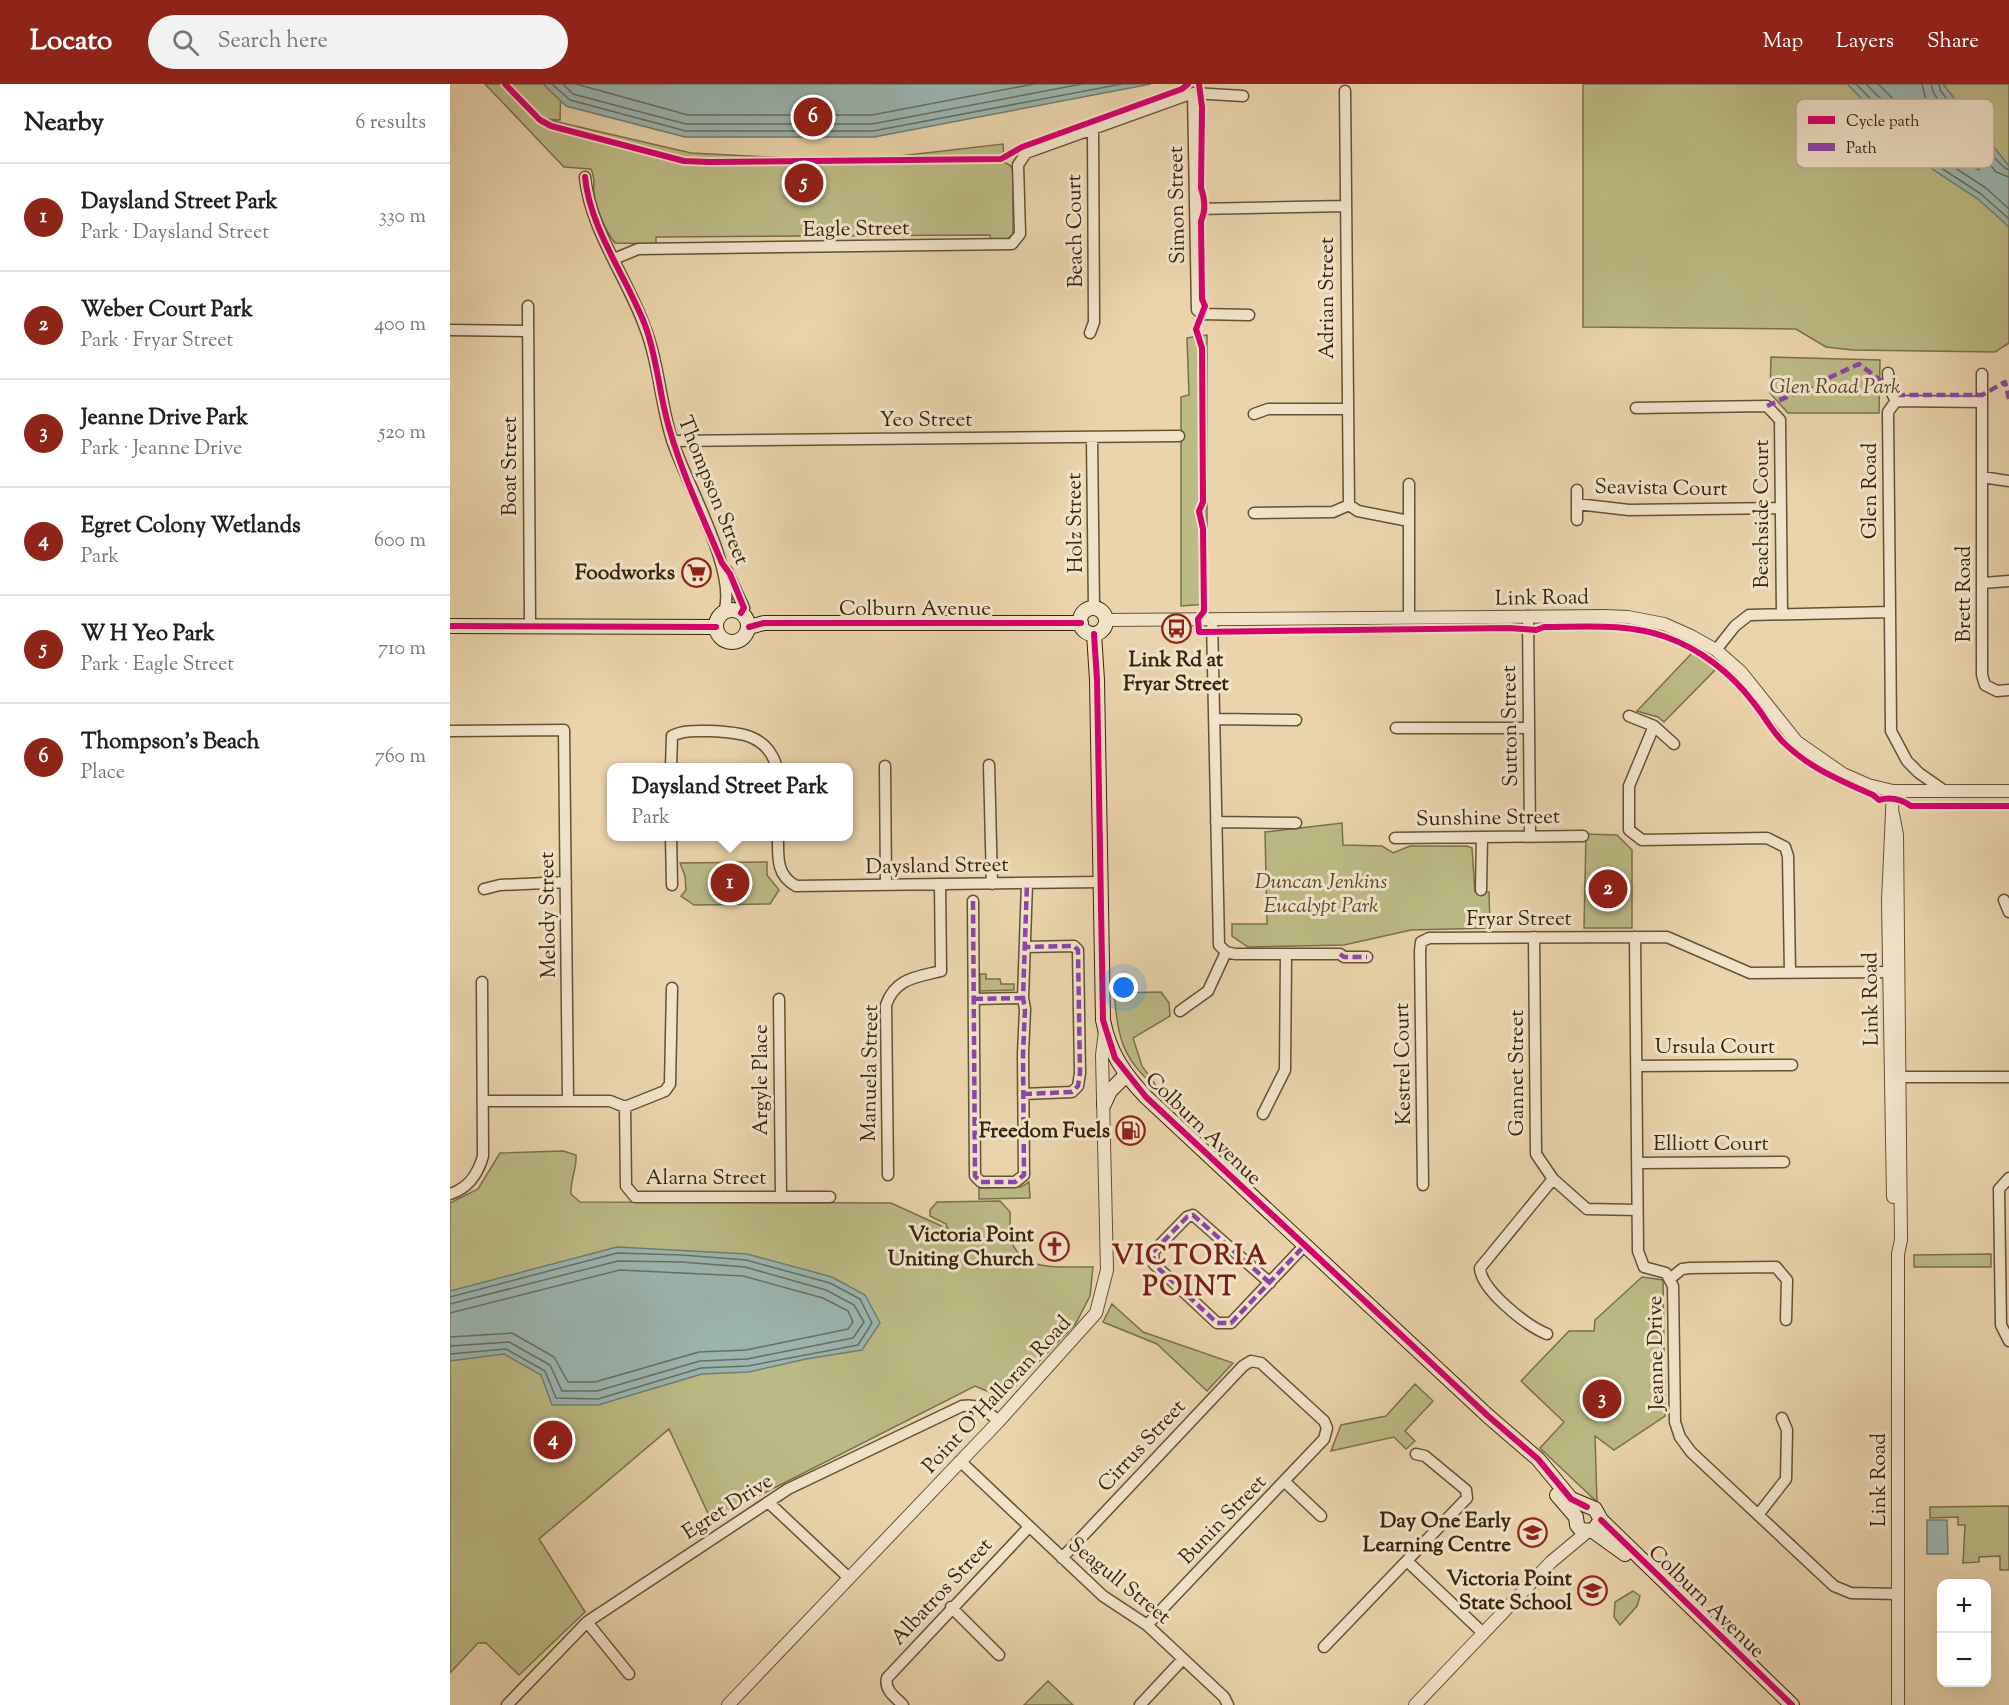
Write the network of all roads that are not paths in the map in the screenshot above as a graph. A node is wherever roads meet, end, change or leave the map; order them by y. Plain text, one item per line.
1 (1345, 91) dead end
2 (1193, 93) junction
3 (1244, 96) dead end
4 (1093, 129) junction
5 (585, 177) dead end
6 (1345, 206) junction
7 (1196, 209) junction
8 (614, 260) junction
9 (528, 306) dead end
10 (1249, 315) dead end
11 (450, 330) edge
12 (527, 331) junction
13 (1090, 333) dead end
14 (1888, 373) dead end
15 (1982, 374) dead end
16 (1896, 401) junction
17 (1982, 402) junction
18 (1636, 408) dead end
19 (1347, 409) junction
20 (1254, 414) dead end
21 (1179, 436) dead end
22 (1092, 438) junction
23 (672, 441) junction
24 (1982, 477) junction
25 (2009, 481) edge
26 (1409, 484) dead end
27 (1577, 490) dead end
28 (1577, 504) junction
29 (1349, 505) junction
30 (1780, 508) junction
31 (1254, 513) dead end
32 (1577, 520) dead end
33 (1409, 521) junction
34 (722, 563) junction
35 (2009, 581) edge
36 (1983, 583) junction
37 (1094, 608) junction
38 (724, 612) junction
39 (1890, 612) junction
40 (741, 613) junction
41 (1782, 613) junction
42 (1528, 616) junction
43 (1409, 618) junction
44 (1212, 619) junction
45 (1106, 620) junction
46 (1081, 623) junction
47 (450, 626) edge
48 (530, 626) junction
49 (716, 627) junction
50 (749, 627) junction
51 (1094, 634) junction
52 (1716, 650) junction
53 (2009, 690) edge
54 (1629, 716) dead end
55 (1216, 719) junction
56 (1296, 720) dead end
57 (1654, 726) junction
58 (1396, 728) dead end
59 (1528, 728) junction
60 (450, 731) edge
61 (1674, 744) dead end
62 (671, 763) edge
63 (775, 763) edge
64 (989, 765) dead end
65 (885, 766) dead end
66 (1942, 789) junction
67 (1893, 791) junction
68 (2009, 791) edge
69 (1216, 822) junction
70 (1296, 823) dead end
71 (1530, 836) junction
72 (1583, 836) dead end
73 (1395, 837) dead end
74 (1482, 837) junction
75 (671, 841) edge
76 (778, 841) edge
77 (566, 882) junction
78 (1101, 882) junction
79 (1027, 883) junction
80 (940, 884) junction
81 (992, 884) junction
82 (672, 885) dead end
83 (886, 885) junction
84 (484, 889) dead end
85 (1481, 890) dead end
86 (2004, 900) dead end
87 (973, 902) dead end
88 (2009, 912) edge
89 (1534, 937) junction
90 (1635, 937) junction
91 (1421, 942) joint
92 (1025, 947) junction
93 (1226, 952) junction
94 (1286, 955) junction
95 (1367, 957) dead end
96 (1894, 972) junction
97 (1790, 973) junction
98 (482, 982) dead end
99 (672, 988) dead end
100 (1023, 998) junction
101 (779, 999) dead end
102 (974, 999) junction
103 (1180, 1011) dead end
104 (1106, 1031) junction
105 (1792, 1065) dead end
106 (1637, 1066) junction
107 (1126, 1075) junction
108 (1895, 1077) junction
109 (2009, 1077) edge
110 (1023, 1094) junction
111 (568, 1100) junction
112 (485, 1101) junction
113 (1104, 1104) junction
114 (625, 1107) junction
115 (1263, 1114) dead end
116 (1784, 1162) dead end
117 (1638, 1163) junction
118 (888, 1175) dead end
119 (2009, 1178) edge
120 (1553, 1179) junction
121 (1423, 1185) dead end
122 (450, 1194) edge
123 (781, 1197) junction
124 (830, 1197) dead end
125 (1637, 1210) junction
126 (1305, 1245) junction
127 (2004, 1271) edge
128 (1671, 1278) junction
129 (1270, 1283) junction
130 (1786, 1320) dead end
131 (1546, 1334) dead end
132 (2009, 1341) edge
133 (1488, 1416) junction
134 (1782, 1418) dead end
135 (999, 1421) junction
136 (1324, 1439) joint
137 (1416, 1454) dead end
138 (960, 1461) junction
139 (1284, 1481) junction
140 (768, 1502) junction
141 (1758, 1515) junction
142 (1321, 1516) dead end
143 (1587, 1525) junction
144 (1029, 1527) junction
145 (1062, 1558) junction
146 (1407, 1561) junction
147 (849, 1578) junction
148 (1897, 1594) junction
149 (951, 1607) junction
150 (587, 1622) junction
151 (1147, 1625) junction
152 (1483, 1633) junction
153 (1324, 1647) dead end
154 (999, 1655) dead end
155 (1183, 1659) junction
156 (629, 1674) dead end
157 (514, 1703) edge
158 (728, 1705) edge
159 (903, 1705) edge
160 (1140, 1705) edge
161 (1228, 1705) edge
162 (1416, 1705) edge
163 (1792, 1705) edge
164 (1898, 1705) edge

1 - 6 street, Adrian Street
2 - 3 street
2 - 4 street
2 - 7 street, Simon Street
4 - 8 street, Eagle Street
4 - 13 street, Beach Court
5 - 8 street, Thompson Street
6 - 7 street
6 - 19 street, Adrian Street
7 - 10 street, Simon Street
8 - 23 street, Thompson Street
9 - 12 street, Boat Street
11 - 12 street
12 - 48 street, Boat Street
14 - 16 street
15 - 17 street, Brett Road
16 - 17 street
16 - 39 street, Glen Road
17 - 24 street, Brett Road
18 - 30 street, Beachside Court
19 - 20 street
19 - 29 street, Adrian Street
21 - 22 street, Yeo Street
22 - 23 street, Yeo Street
22 - 37 street, Holz Street
23 - 34 street, Thompson Street
24 - 25 street
24 - 36 street, Brett Road
26 - 33 street
27 - 28 street
28 - 30 street, Seavista Court
28 - 32 street
29 - 31 street
29 - 33 street
30 - 41 street, Beachside Court
33 - 43 street
34 - 38 street, Thompson Street
34 - 40 street, Thompson Street
35 - 36 street
36 - 53 street, Brett Road
37 - 45 main road
37 - 46 main road
38 - 40 main road
38 - 49 main road
39 - 41 street
39 - 66 street, Glen Road
40 - 50 main road
41 - 52 street
42 - 43 street, Link Road
42 - 52 street, Link Road
42 - 59 street, Sutton Street
43 - 44 street, Link Road
44 - 45 street, Link Road
44 - 55 street
45 - 51 main road
46 - 50 main road, Colburn Avenue
46 - 51 main road
47 - 48 main road
48 - 49 main road
49 - 50 main road
51 - 78 main road, Colburn Avenue
52 - 67 street, Link Road
54 - 57 street
55 - 56 street
55 - 69 street
57 - 61 street
57 - 97 street
58 - 59 street
59 - 71 street, Sutton Street
60 - 77 street, Melody Street
62 - 63 street
64 - 81 street
65 - 83 street
66 - 67 street
66 - 68 street
67 - 96 street, Link Road
69 - 70 street
69 - 93 street
71 - 72 street, Sunshine Street
71 - 74 street, Sunshine Street
73 - 74 street, Sunshine Street
74 - 85 street
75 - 82 street
76 - 83 street, Daysland Street
77 - 84 street
77 - 111 street, Melody Street
78 - 79 street, Daysland Street
78 - 104 main road, Colburn Avenue
79 - 81 street, Daysland Street
79 - 92 street
80 - 81 street, Daysland Street
80 - 83 street, Daysland Street
80 - 118 street, Manuela Street
86 - 88 street
87 - 102 street
89 - 90 street, Fryar Street
89 - 91 street, Fryar Street
89 - 120 street, Gannet Street
90 - 97 street, Fryar Street
90 - 106 street, Jeanne Drive
91 - 121 street, Kestrel Court
92 - 100 street
92 - 110 street
93 - 94 street
93 - 103 street
94 - 95 street
94 - 115 street
96 - 97 street, Fryar Street
96 - 108 street, Link Road
98 - 112 street
99 - 114 street
100 - 102 street
100 - 110 street
101 - 123 street, Argyle Place
102 - 110 street
104 - 107 main road, Colburn Avenue
104 - 113 street, Point O'Halloran Road
105 - 106 street, Ursula Court
106 - 117 street, Jeanne Drive
107 - 113 main road
107 - 126 main road, Colburn Avenue
108 - 109 street
108 - 148 street, Link Road
111 - 112 street
111 - 114 street
112 - 122 street
113 - 135 street, Point O'Halloran Road
114 - 123 street, Alarna Street
116 - 117 street, Elliott Court
117 - 125 street, Jeanne Drive
119 - 127 street
120 - 125 street, Gannet Street
120 - 131 street
123 - 124 street, Alarna Street
125 - 128 street, Jeanne Drive
126 - 129 street
126 - 133 main road, Colburn Avenue
127 - 132 street
128 - 130 street
128 - 141 street, Jeanne Drive
129 - 129 street
133 - 143 main road, Colburn Avenue
133 - 143 main road, Colburn Avenue
134 - 141 street
135 - 138 street, Point O'Halloran Road
135 - 140 street, Egret Drive
136 - 139 street, Bunin Street
136 - 145 street, Cirrus Street
137 - 146 street
138 - 144 street, Seagull Street
138 - 147 street, Point O'Halloran Road
139 - 142 street
139 - 151 street, Bunin Street
140 - 147 street
140 - 150 street, Egret Drive
141 - 148 street, Jeanne Drive
143 - 152 street
143 - 163 main road, Colburn Avenue
144 - 145 street, Seagull Street
144 - 149 street, Albatros Street
145 - 151 street, Seagull Street
146 - 152 street
146 - 153 street
147 - 158 street, Point O'Halloran Road
148 - 164 street, Link Road
149 - 154 street
149 - 159 street, Albatros Street
150 - 156 street
150 - 157 street, Egret Drive
151 - 155 street, Seagull Street
152 - 162 street
155 - 160 street
155 - 161 street, Seagull Street

